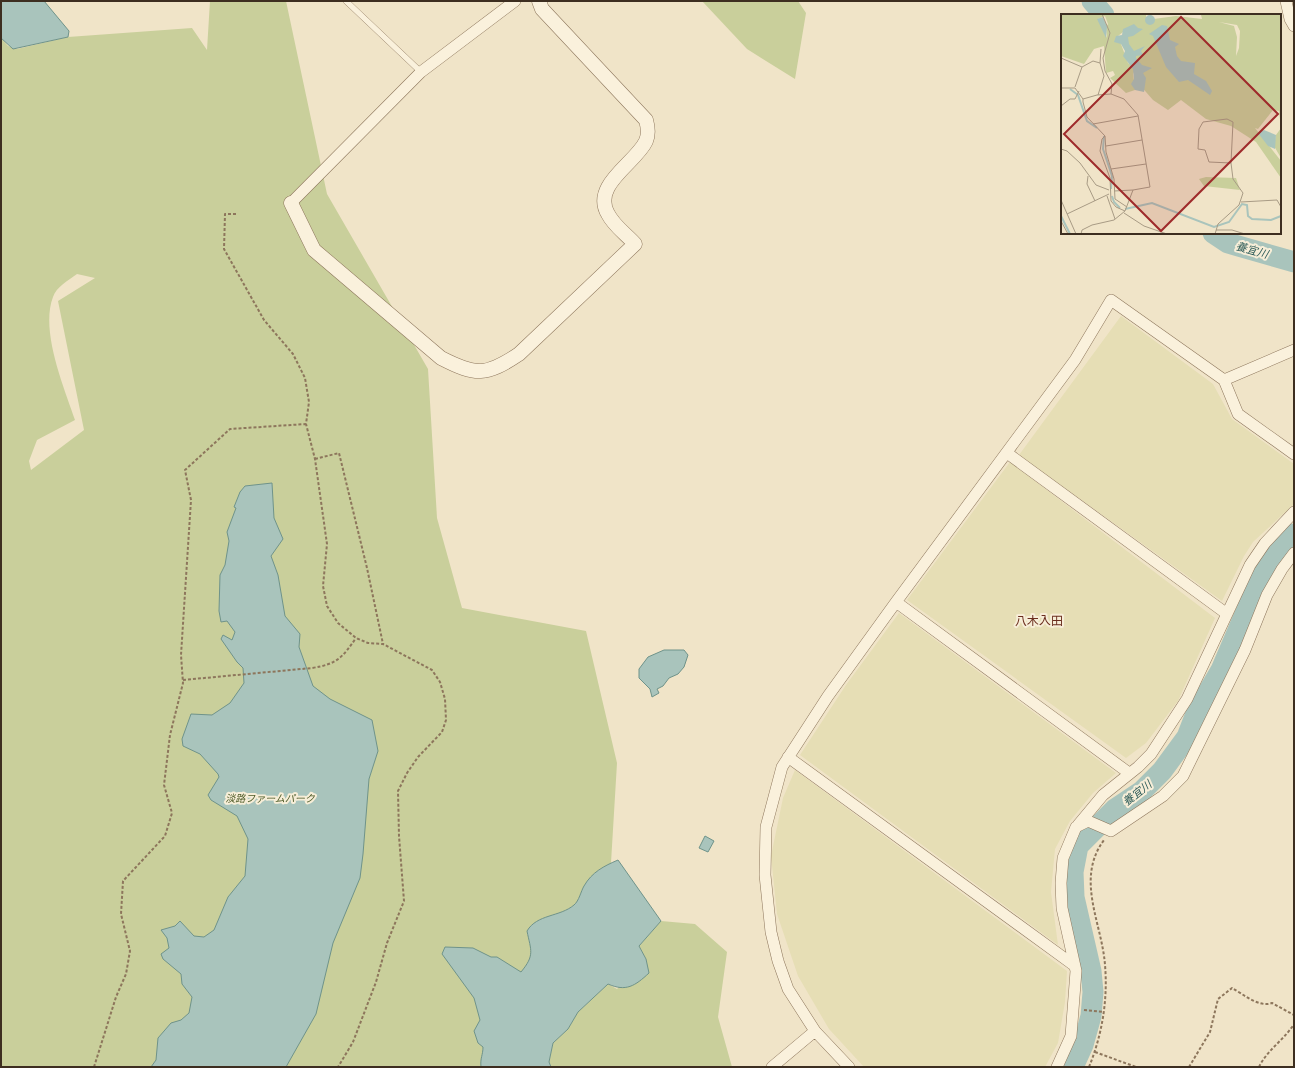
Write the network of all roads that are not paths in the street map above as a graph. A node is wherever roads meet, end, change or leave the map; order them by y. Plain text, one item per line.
1 (346, 1) edge
2 (515, 1) edge
3 (539, 1) edge
4 (1286, 1) edge
5 (1294, 26) edge
6 (421, 72) junction
7 (291, 204) joint
8 (1294, 350) edge
9 (1224, 380) junction
10 (1007, 453) junction
11 (1294, 454) edge
12 (1294, 512) edge
13 (1294, 553) edge
14 (896, 602) junction
15 (1227, 614) junction
16 (788, 758) junction
17 (1129, 773) junction
18 (1076, 827) junction
19 (1075, 966) junction
20 (815, 1031) junction
21 (772, 1067) edge
22 (849, 1067) edge
23 (1057, 1067) edge

1 - 6 lane
2 - 6 street
3 - 7 street
4 - 5 street
6 - 7 street
8 - 9 street
9 - 10 street
9 - 11 street
10 - 14 street
10 - 15 street
12 - 15 street
13 - 18 street
14 - 16 street
14 - 17 street
15 - 17 street
16 - 19 street
16 - 20 street
17 - 18 street
18 - 19 street
19 - 23 street
20 - 21 street
20 - 22 street

